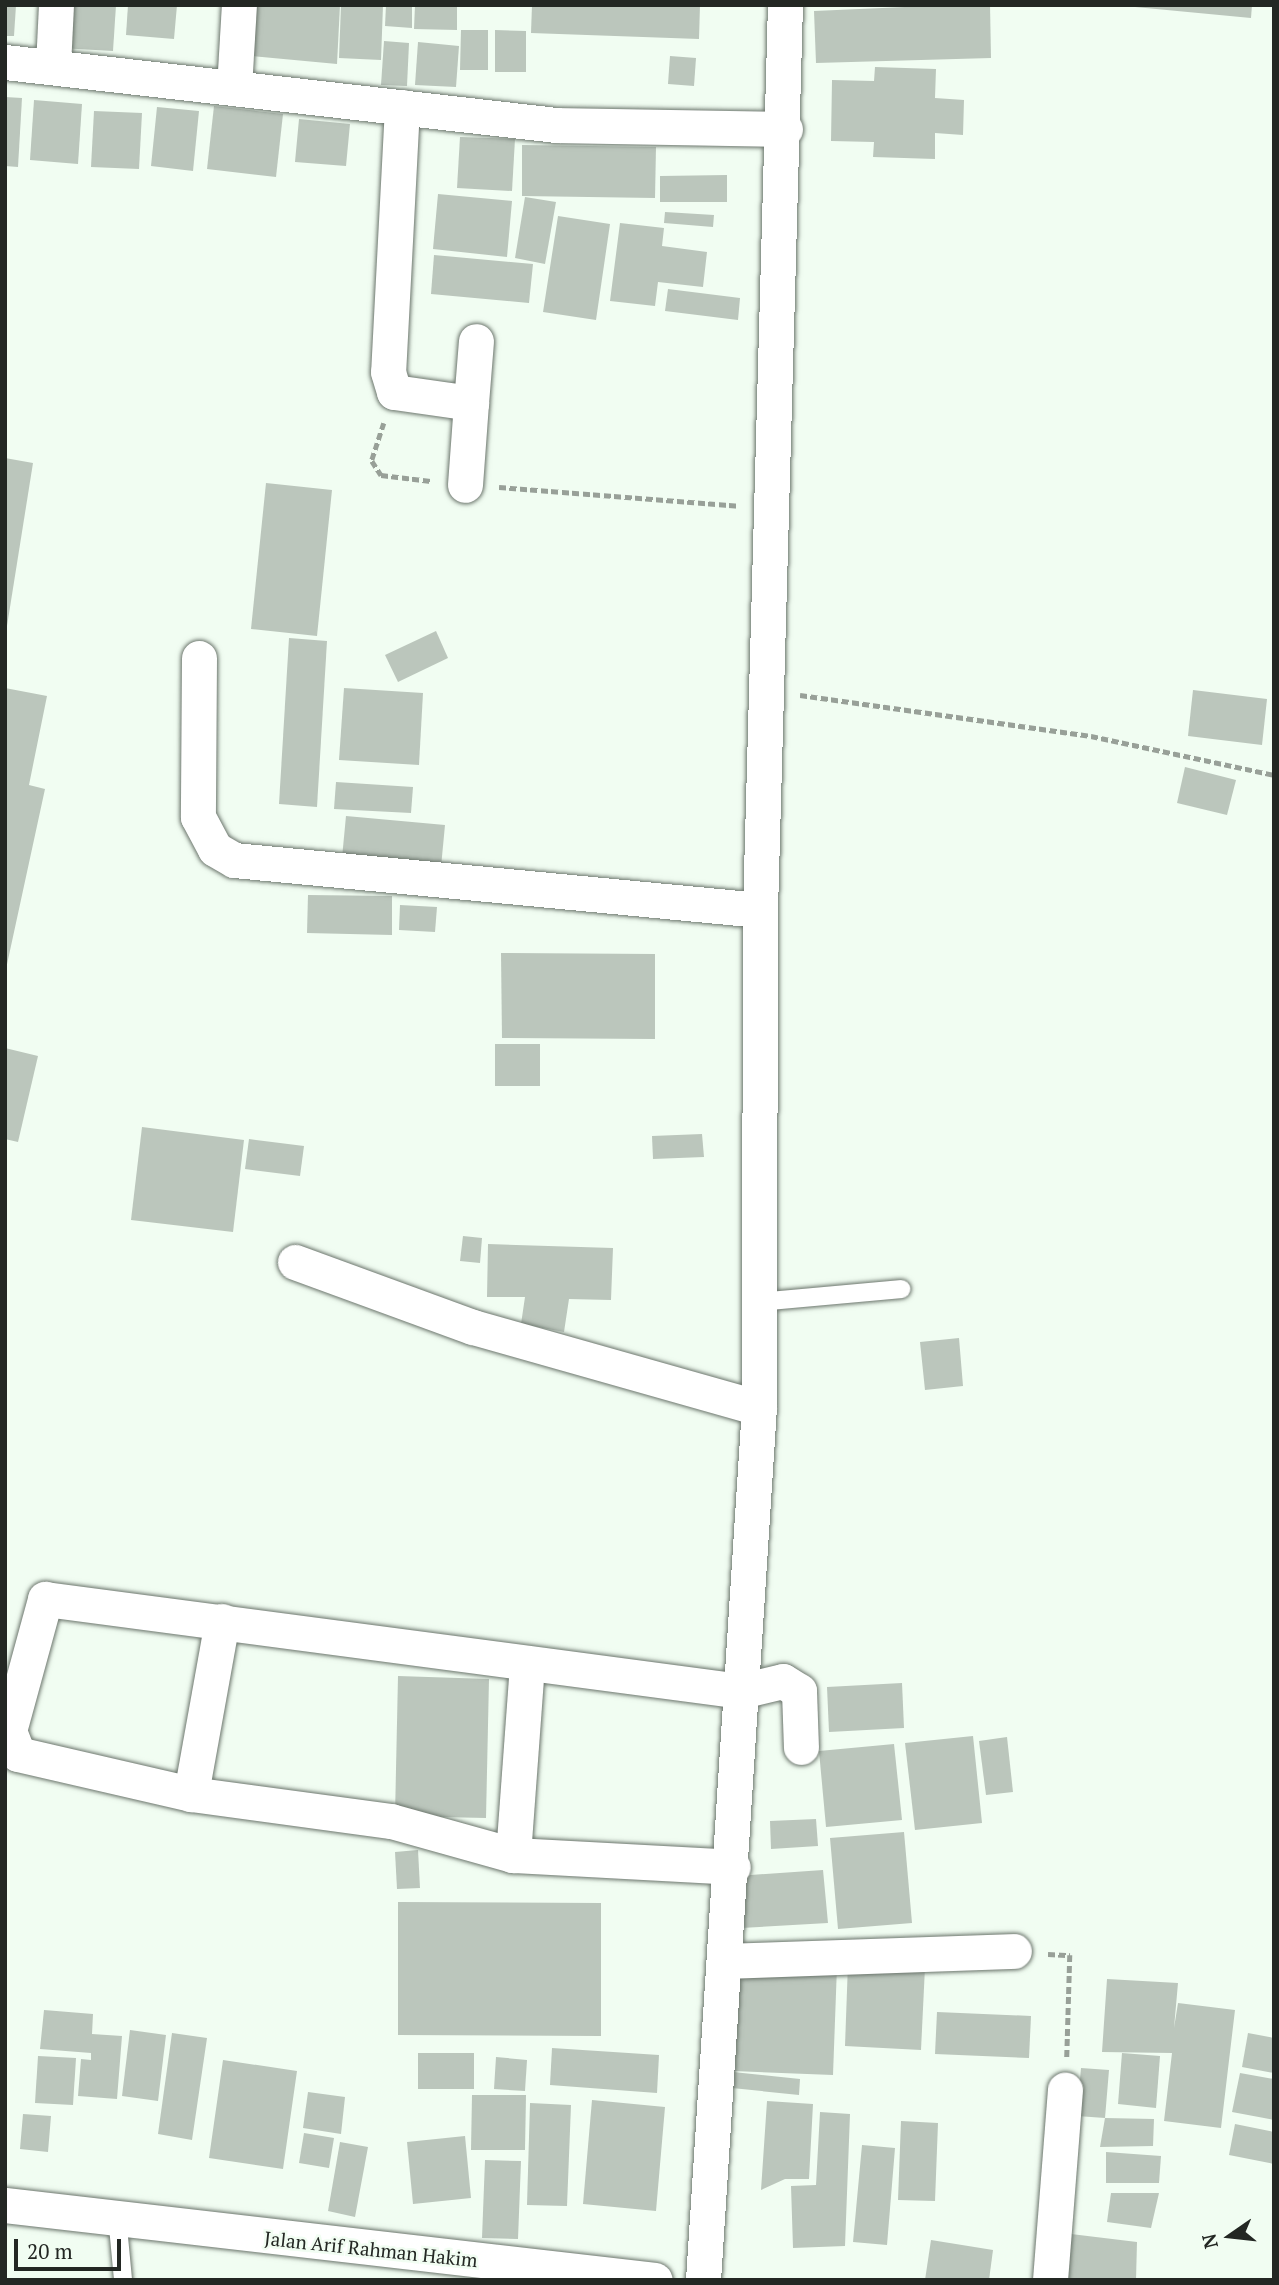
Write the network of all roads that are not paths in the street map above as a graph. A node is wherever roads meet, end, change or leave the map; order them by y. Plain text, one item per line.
1 (56, 5) edge
2 (239, 5) edge
3 (785, 5) edge
4 (5, 62) edge
5 (53, 66) junction
6 (234, 88) junction
7 (402, 107) junction
8 (785, 129) junction
9 (476, 341) dead end
10 (471, 404) junction
11 (465, 485) road end
12 (199, 659) dead end
13 (760, 910) junction
14 (295, 1262) dead end
15 (901, 1289) dead end
16 (759, 1302) junction
17 (759, 1408) junction
18 (222, 1621) junction
19 (527, 1666) junction
20 (741, 1691) junction
21 (801, 1747) dead end
22 (191, 1794) junction
23 (513, 1855) junction
24 (733, 1867) junction
25 (1014, 1951) road end
26 (727, 1961) junction
27 (1065, 2090) road end
28 (5, 2204) edge
29 (117, 2216) junction
30 (410, 2267) edge
31 (123, 2280) edge
32 (655, 2280) edge
33 (703, 2280) edge
34 (1050, 2280) edge

1 - 5 street
2 - 6 street
3 - 8 street
4 - 5 street
5 - 6 street
6 - 7 street
7 - 8 street
7 - 10 street
8 - 13 street
9 - 10 street
10 - 11 street
12 - 13 street
13 - 16 street
14 - 17 street
15 - 16 lane
16 - 17 street
17 - 20 street
18 - 19 street
18 - 22 street
18 - 22 street
19 - 20 street
19 - 23 street
20 - 21 street
20 - 24 street
22 - 23 street
23 - 24 street
24 - 26 street
25 - 26 street
26 - 33 street
27 - 34 street
28 - 29 street, Jalan Arif Rahman Hakim
29 - 30 street, Jalan Arif Rahman Hakim
29 - 31 lane
30 - 32 street, Jalan Arif Rahman Hakim

